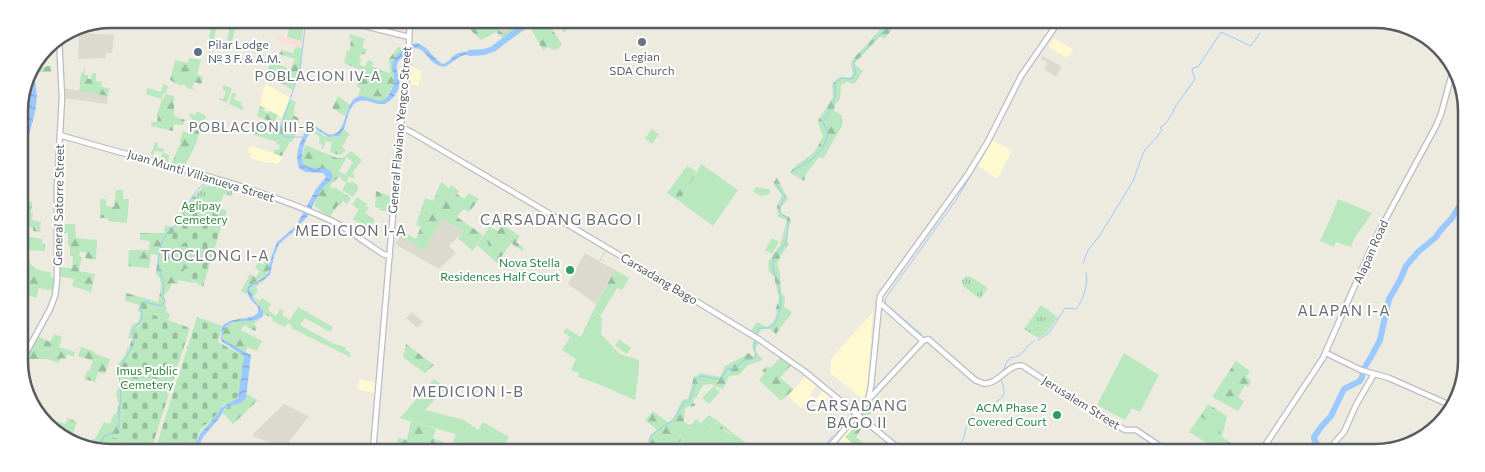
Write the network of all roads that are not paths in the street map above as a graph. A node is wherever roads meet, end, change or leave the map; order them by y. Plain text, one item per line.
1 (372, 28) edge
2 (409, 28) edge
3 (1054, 28) edge
4 (408, 37) junction
5 (60, 46) edge
6 (1451, 78) edge
7 (400, 129) junction
8 (60, 135) junction
9 (390, 256) junction
10 (879, 302) junction
11 (923, 342) junction
12 (28, 349) edge
13 (1326, 353) junction
14 (1374, 374) junction
15 (871, 386) junction
16 (877, 390) junction
17 (868, 400) junction
18 (1446, 402) edge
19 (858, 415) junction
20 (374, 444) edge
21 (832, 444) edge
22 (893, 444) edge
23 (1157, 444) edge
24 (1266, 444) edge
25 (1334, 444) edge

1 - 4 street
2 - 4 street, General Flaviano Yengco Street
3 - 10 street
4 - 7 street, General Flaviano Yengco Street
5 - 8 street, General Satorre Street
6 - 13 street, Alapan Road
7 - 9 street, General Flaviano Yengco Street
7 - 19 street, Carsadang Bago
8 - 9 street, Juan Munti Villanueva Street
8 - 12 street, General Satorre Street
9 - 20 street, General Flaviano Yengco Street
10 - 11 street
10 - 15 street
11 - 16 street
11 - 23 street, Jerusalem Street
13 - 14 street
13 - 24 street, Alapan Road
14 - 18 street
14 - 25 street
15 - 16 street
15 - 17 street
16 - 17 street
17 - 19 street
19 - 21 street
19 - 22 street, Carsadang Bago

